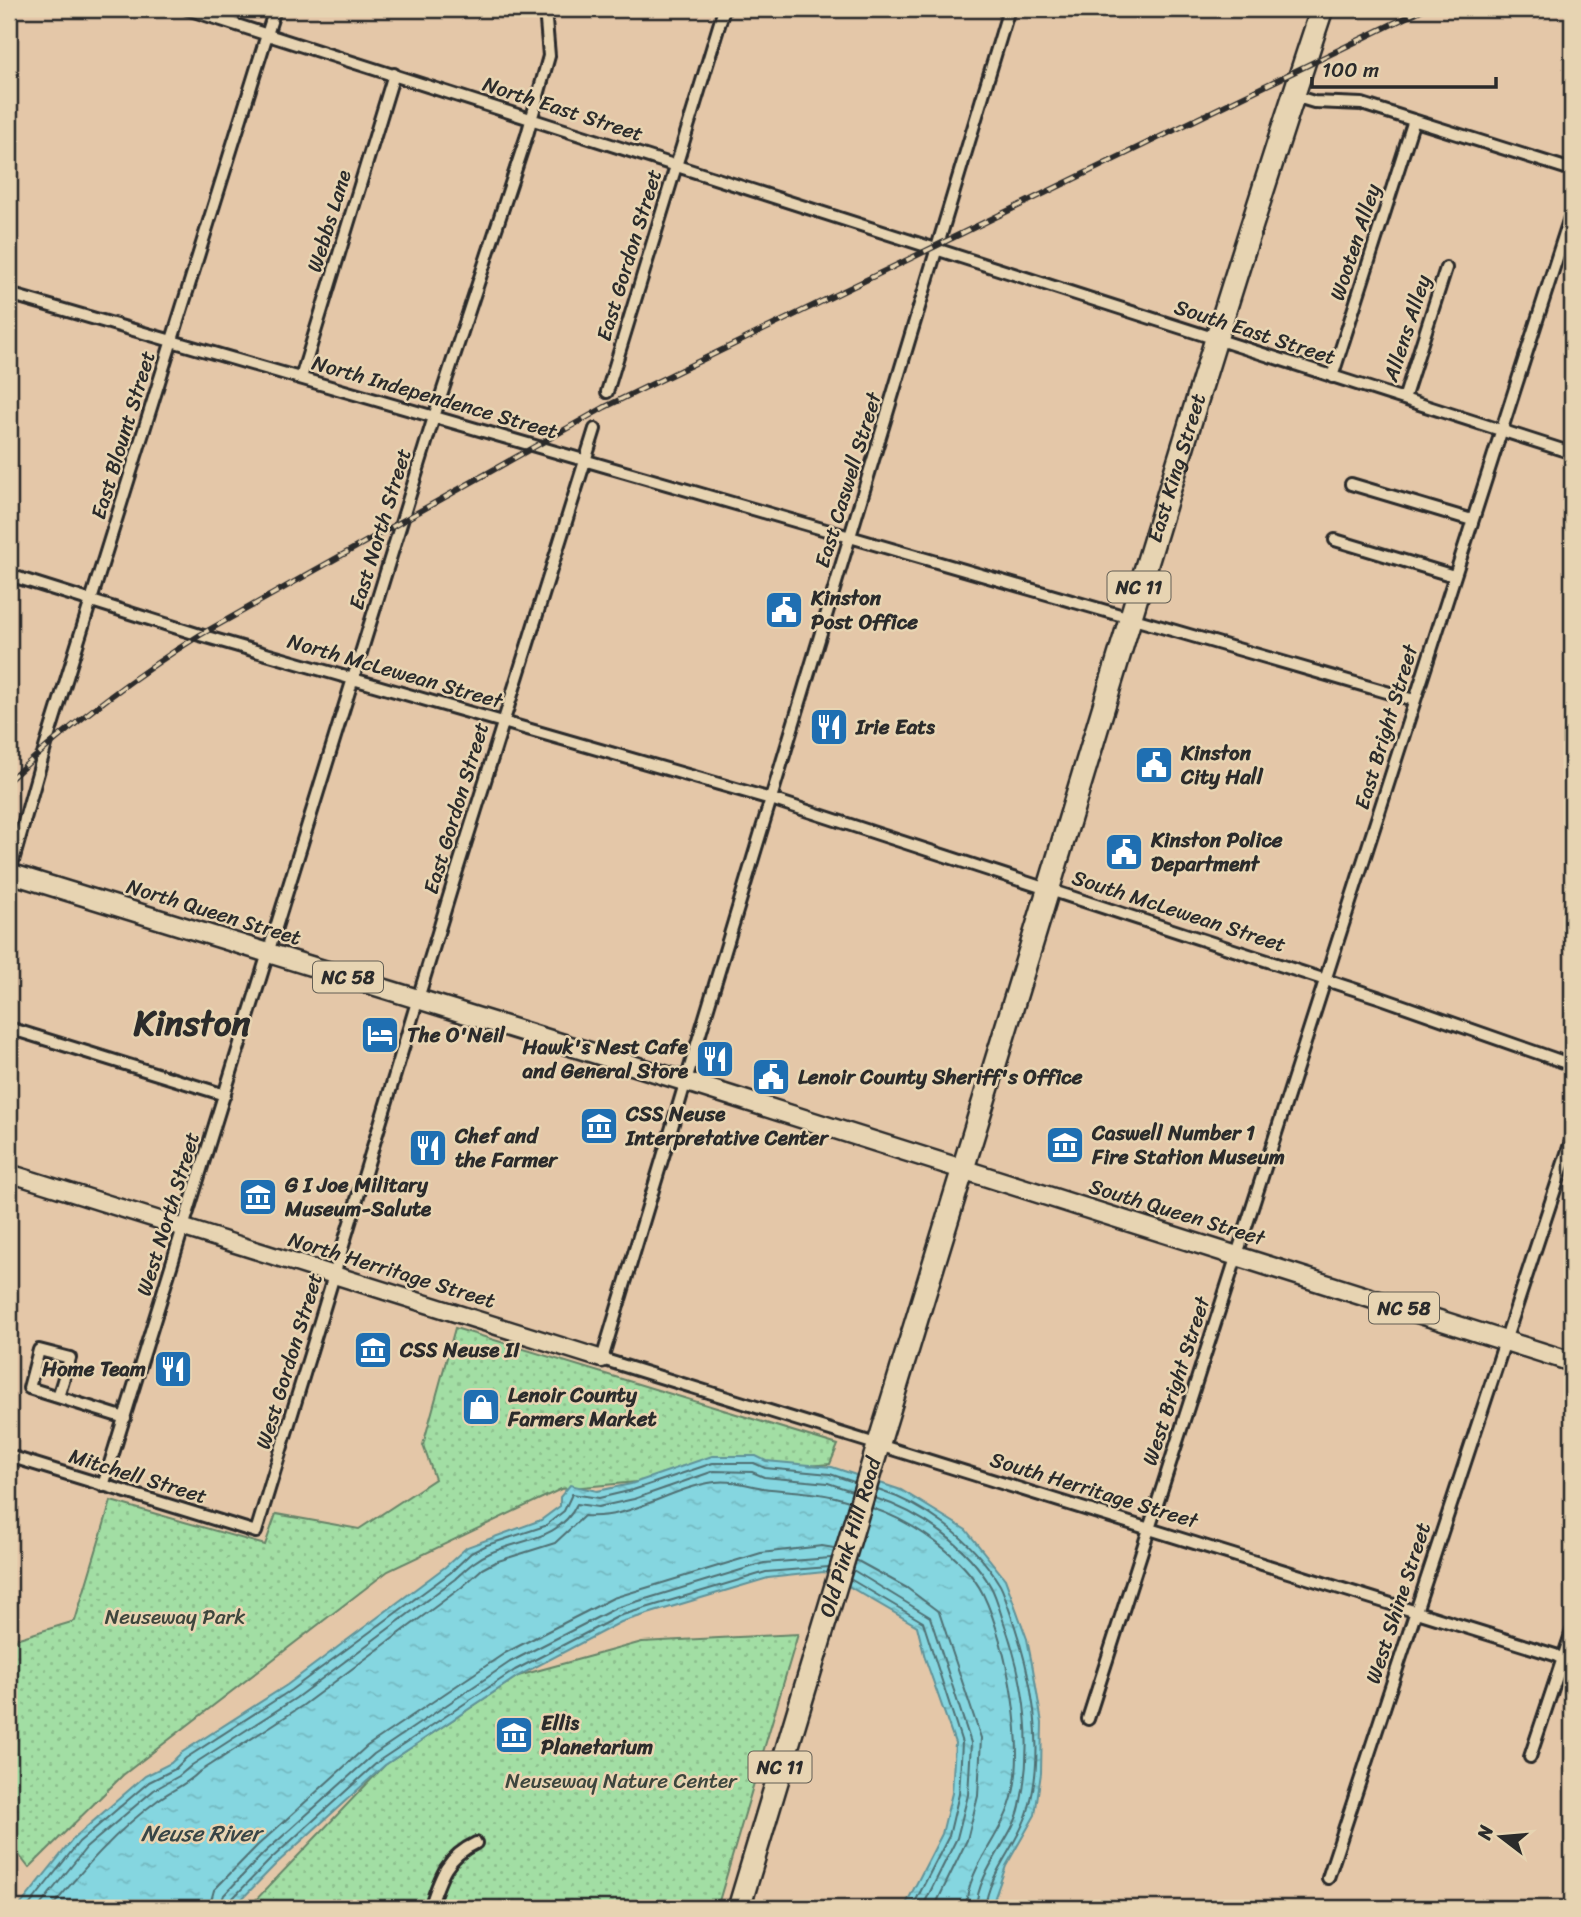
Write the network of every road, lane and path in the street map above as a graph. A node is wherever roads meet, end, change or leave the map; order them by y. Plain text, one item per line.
1 (187, 9) edge
2 (275, 9) edge
3 (545, 9) edge
4 (724, 9) edge
5 (1009, 9) edge
6 (1322, 9) edge
7 (267, 34) junction
8 (394, 75) junction
9 (1294, 96) junction
10 (531, 119) junction
11 (1414, 120) junction
12 (676, 167) junction
13 (1572, 170) edge
14 (1572, 211) edge
15 (932, 250) junction
16 (1446, 268) dead end
17 (9, 294) edge
18 (1214, 340) junction
19 (172, 341) junction
20 (1332, 377) junction
21 (301, 378) junction
22 (607, 392) dead end
23 (1404, 399) junction
24 (434, 417) junction
25 (595, 429) dead end
26 (1502, 430) junction
27 (1572, 453) edge
28 (585, 460) junction
29 (1351, 484) dead end
30 (1472, 520) junction
31 (851, 538) junction
32 (1335, 540) dead end
33 (9, 575) edge
34 (1454, 576) junction
35 (91, 601) junction
36 (1130, 617) junction
37 (354, 680) junction
38 (1414, 699) junction
39 (503, 723) junction
40 (771, 799) junction
41 (9, 874) edge
42 (1049, 888) junction
43 (270, 953) junction
44 (1326, 981) junction
45 (420, 999) junction
46 (9, 1028) edge
47 (1572, 1065) edge
48 (687, 1082) junction
49 (225, 1095) junction
50 (1572, 1138) edge
51 (963, 1168) junction
52 (9, 1173) edge
53 (184, 1227) junction
54 (1237, 1255) junction
55 (336, 1275) junction
56 (1505, 1340) junction
57 (602, 1359) junction
58 (1572, 1362) edge
59 (58, 1397) junction
60 (125, 1418) junction
61 (875, 1450) junction
62 (9, 1456) edge
63 (103, 1486) junction
64 (1149, 1527) junction
65 (256, 1532) joint
66 (1416, 1611) junction
67 (1572, 1632) edge
68 (1567, 1662) edge
69 (1088, 1719) dead end
70 (1530, 1757) dead end
71 (476, 1843) dead end
72 (1328, 1878) dead end
73 (430, 1908) edge
74 (739, 1908) edge

1 - 7 street, North East Street
2 - 7 street, East Blount Street
3 - 10 street, East North Street
4 - 12 street, East Gordon Street
5 - 15 street, East Caswell Street
6 - 9 highway, East King Street / NC 11
7 - 8 street, North East Street
7 - 19 street, East Blount Street
8 - 10 street, North East Street
8 - 21 street, Webbs Lane
9 - 11 street
9 - 18 highway, East King Street / NC 11
10 - 12 street, North East Street
10 - 24 street, East North Street
11 - 13 street
11 - 20 street, Wooten Alley
12 - 15 street, North East Street
12 - 22 street, East Gordon Street
14 - 26 street, East Bright Street
15 - 18 street, South East Street
15 - 31 street, East Caswell Street
16 - 23 street, Allens Alley
17 - 19 street, North Independence Street
18 - 20 street, South East Street
18 - 36 highway, East King Street / NC 11
19 - 21 street, North Independence Street
19 - 35 street, East Blount Street
20 - 23 street, South East Street
21 - 24 street, North Independence Street
23 - 26 street, South East Street
24 - 28 street, North Independence Street
24 - 37 street, East North Street
25 - 28 street, East Gordon Street
26 - 27 street, South East Street
26 - 30 street, East Bright Street
28 - 31 street, North Independence Street
28 - 39 street, East Gordon Street
29 - 30 street
30 - 34 street, East Bright Street
31 - 36 street, North Independence Street
31 - 40 street, East Caswell Street
32 - 34 street
33 - 35 street, North McLewean Street
34 - 38 street, East Bright Street
35 - 37 street, North McLewean Street
35 - 41 street, East Blount Street
36 - 38 street, North Independence Street
36 - 42 highway, East King Street / NC 11
37 - 39 street, North McLewean Street
37 - 43 street, East North Street
38 - 44 street, East Bright Street
39 - 40 street, North McLewean Street
39 - 45 street, East Gordon Street
40 - 42 street, South McLewean Street
40 - 48 street, East Caswell Street
41 - 43 main road, North Queen Street / NC 58
42 - 44 street, South McLewean Street
42 - 51 highway, East King Street / NC 11
43 - 45 main road, North Queen Street / NC 58
43 - 49 street, West North Street
44 - 47 street, South McLewean Street
44 - 54 street, East Bright Street
45 - 48 main road, North Queen Street / NC 58
45 - 55 street, West Gordon Street
46 - 49 street
48 - 51 main road, South Queen Street / NC 58
48 - 57 street, East Caswell Street
49 - 53 street, West North Street
50 - 56 street, West Shine Street
51 - 54 main road, South Queen Street / NC 58
51 - 61 highway, Old Pink Hill Road / NC 11
52 - 53 street, North Herritage Street
53 - 55 street, North Herritage Street
53 - 60 street, West North Street
54 - 56 main road, South Queen Street / NC 58
54 - 64 street, West Bright Street
55 - 57 street, North Herritage Street
55 - 65 street, West Gordon Street
56 - 58 main road, South Queen Street / NC 58
56 - 66 street, West Shine Street
57 - 61 street, South Herritage Street
59 - 59 street
59 - 60 street
60 - 63 street, West North Street
61 - 64 street, South Herritage Street
61 - 74 highway, Old Pink Hill Road / NC 11
62 - 63 street, Mitchell Street
63 - 65 street, Mitchell Street
64 - 66 street, South Herritage Street
64 - 69 street, West Bright Street
66 - 68 street, South Herritage Street
66 - 72 street, West Shine Street
67 - 68 street
68 - 70 street
71 - 73 street

